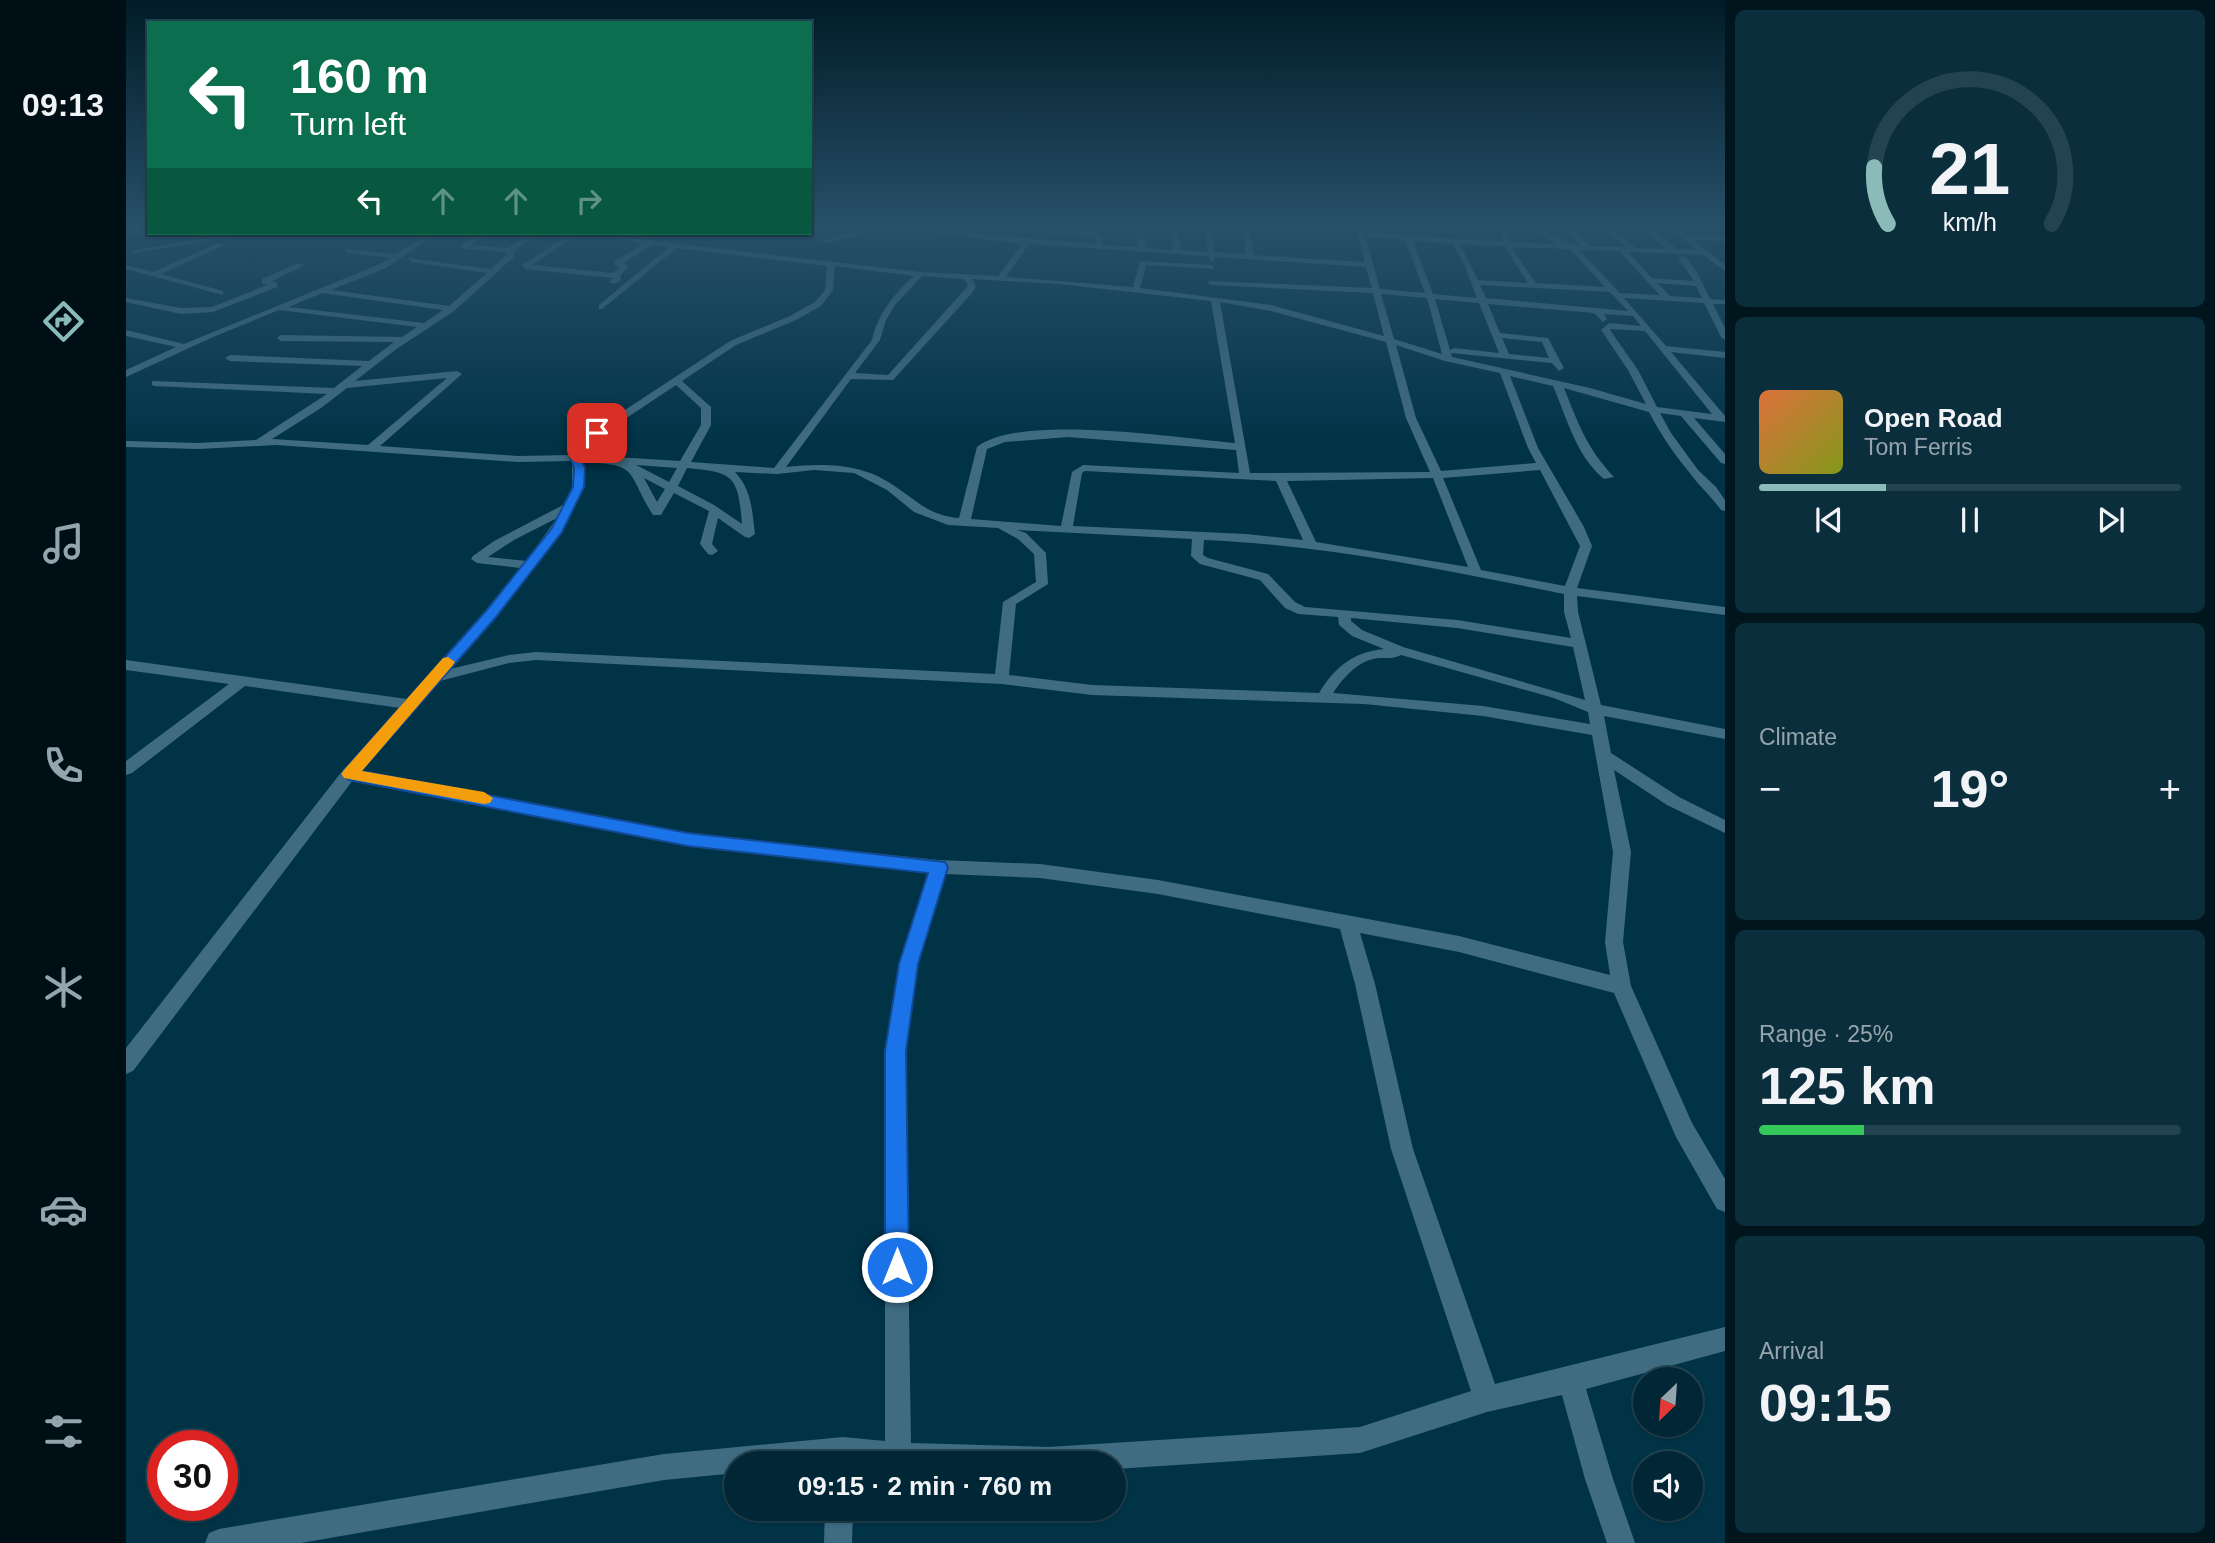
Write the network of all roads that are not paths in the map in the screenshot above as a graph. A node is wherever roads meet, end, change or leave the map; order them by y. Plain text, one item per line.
1 (238, 299) edge
2 (298, 299) edge
3 (378, 299) edge
4 (463, 299) edge
5 (612, 299) edge
6 (822, 299) edge
7 (896, 299) edge
8 (962, 299) edge
9 (1212, 299) edge
10 (1218, 299) edge
11 (1242, 299) edge
12 (1297, 299) edge
13 (1380, 299) edge
14 (1431, 299) edge
15 (1444, 299) edge
16 (1481, 299) edge
17 (1525, 299) edge
18 (1621, 299) edge
19 (1680, 299) edge
20 (126, 300) edge
21 (1705, 301) junction
22 (1236, 302) joint
23 (1482, 302) junction
24 (1725, 302) edge
25 (1525, 305) junction
26 (277, 307) junction
27 (602, 307) dead end
28 (451, 309) junction
29 (1597, 312) junction
30 (1635, 314) junction
31 (427, 326) junction
32 (1609, 326) junction
33 (1647, 329) junction
34 (126, 333) edge
35 (1495, 335) junction
36 (1725, 337) edge
37 (281, 338) dead end
38 (405, 340) junction
39 (1391, 342) junction
40 (186, 346) junction
41 (1662, 348) junction
42 (1446, 355) junction
43 (1725, 355) edge
44 (230, 358) dead end
45 (1556, 361) junction
46 (371, 364) junction
47 (1504, 364) junction
48 (126, 374) edge
49 (849, 376) junction
50 (677, 381) junction
51 (155, 383) dead end
52 (1562, 384) junction
53 (340, 388) junction
54 (1651, 409) junction
55 (1685, 414) junction
56 (1722, 419) edge
57 (260, 442) junction
58 (126, 444) edge
59 (1240, 447) junction
60 (370, 449) junction
61 (576, 458) junction
62 (620, 461) junction
63 (1725, 461) edge
64 (682, 465) junction
65 (1544, 466) junction
66 (723, 467) junction
67 (634, 469) junction
68 (773, 471) junction
69 (1437, 475) junction
70 (1244, 477) junction
71 (1608, 477) dead end
72 (1280, 478) junction
73 (742, 484) junction
74 (670, 486) junction
75 (571, 506) junction
76 (1725, 508) edge
77 (714, 512) junction
78 (964, 522) junction
79 (1066, 530) junction
80 (1198, 536) junction
81 (1311, 545) junction
82 (712, 551) dead end
83 (528, 565) junction
84 (1476, 573) junction
85 (1570, 591) junction
86 (1725, 611) edge
87 (1345, 613) junction
88 (1579, 644) junction
89 (1420, 657) junction
90 (126, 665) edge
91 (433, 678) junction
92 (1002, 678) junction
93 (241, 682) junction
94 (1323, 698) junction
95 (410, 704) junction
96 (1595, 709) junction
97 (1598, 731) junction
98 (1725, 734) edge
99 (1603, 755) junction
100 (126, 769) edge
101 (349, 774) junction
102 (1725, 827) edge
103 (939, 867) junction
104 (1348, 924) junction
105 (1621, 986) junction
106 (126, 1064) edge
107 (1717, 1171) edge
108 (1725, 1201) edge
109 (1725, 1339) edge
110 (1572, 1380) junction
111 (1487, 1399) junction
112 (898, 1451) edge
113 (1126, 1455) edge
114 (724, 1464) edge
115 (839, 1521) edge
116 (219, 1543) edge
117 (838, 1543) edge
118 (1621, 1543) edge

1 - 20 street
2 - 26 street
3 - 28 street
4 - 28 street
5 - 27 street
6 - 50 street
7 - 49 street
8 - 49 street
9 - 59 street
10 - 22 street
11 - 22 street
12 - 39 street
13 - 39 street
14 - 42 street
15 - 23 street
16 - 23 street
17 - 25 street
18 - 30 street
19 - 21 street
21 - 24 street
21 - 36 street
23 - 25 street
23 - 35 street
25 - 29 street
26 - 31 street
26 - 40 street
28 - 31 street
29 - 30 street
29 - 32 street
30 - 33 street
31 - 38 street
32 - 33 street
32 - 54 street
33 - 41 street
34 - 40 street
35 - 45 street
35 - 47 street
37 - 38 street
38 - 46 street
39 - 42 street
39 - 69 street
40 - 48 street
41 - 43 street
41 - 56 street
42 - 47 street
42 - 47 street
44 - 46 street
45 - 47 street
45 - 52 street
46 - 53 street
47 - 52 street
47 - 65 street
49 - 68 street
50 - 61 street
50 - 64 street
51 - 53 street
52 - 54 street
52 - 71 street
53 - 57 street
53 - 60 street
54 - 55 street
54 - 76 street
55 - 56 street
55 - 63 street
57 - 58 street
57 - 60 street
59 - 70 street
59 - 78 street
60 - 61 street
61 - 62 street
61 - 75 street
62 - 64 street
62 - 67 street
64 - 66 street
64 - 74 street
65 - 69 street
65 - 85 street
66 - 68 street
66 - 73 street
67 - 74 street
67 - 74 street
68 - 73 street
68 - 78 street
69 - 72 street
69 - 84 street
70 - 72 street
70 - 79 street
72 - 81 street
73 - 77 street
74 - 77 street
75 - 83 street
75 - 83 street
77 - 82 street
78 - 79 street
78 - 92 street
79 - 80 street
80 - 81 street
80 - 87 street
81 - 84 street
83 - 91 street
84 - 85 street
85 - 86 street
85 - 88 street
87 - 88 street
87 - 89 street
88 - 96 street
89 - 94 street
89 - 96 street
90 - 93 street
91 - 92 street
91 - 95 street
92 - 94 street
93 - 95 street
93 - 100 street
94 - 97 street
95 - 101 street
96 - 97 street
96 - 98 street
97 - 99 street
99 - 102 street
99 - 105 street
101 - 103 street
101 - 106 street
103 - 104 street
103 - 112 street
104 - 105 street
104 - 111 street
105 - 107 street
107 - 108 street
109 - 110 street
110 - 111 street
110 - 118 street
111 - 113 street
114 - 116 street
115 - 117 street

